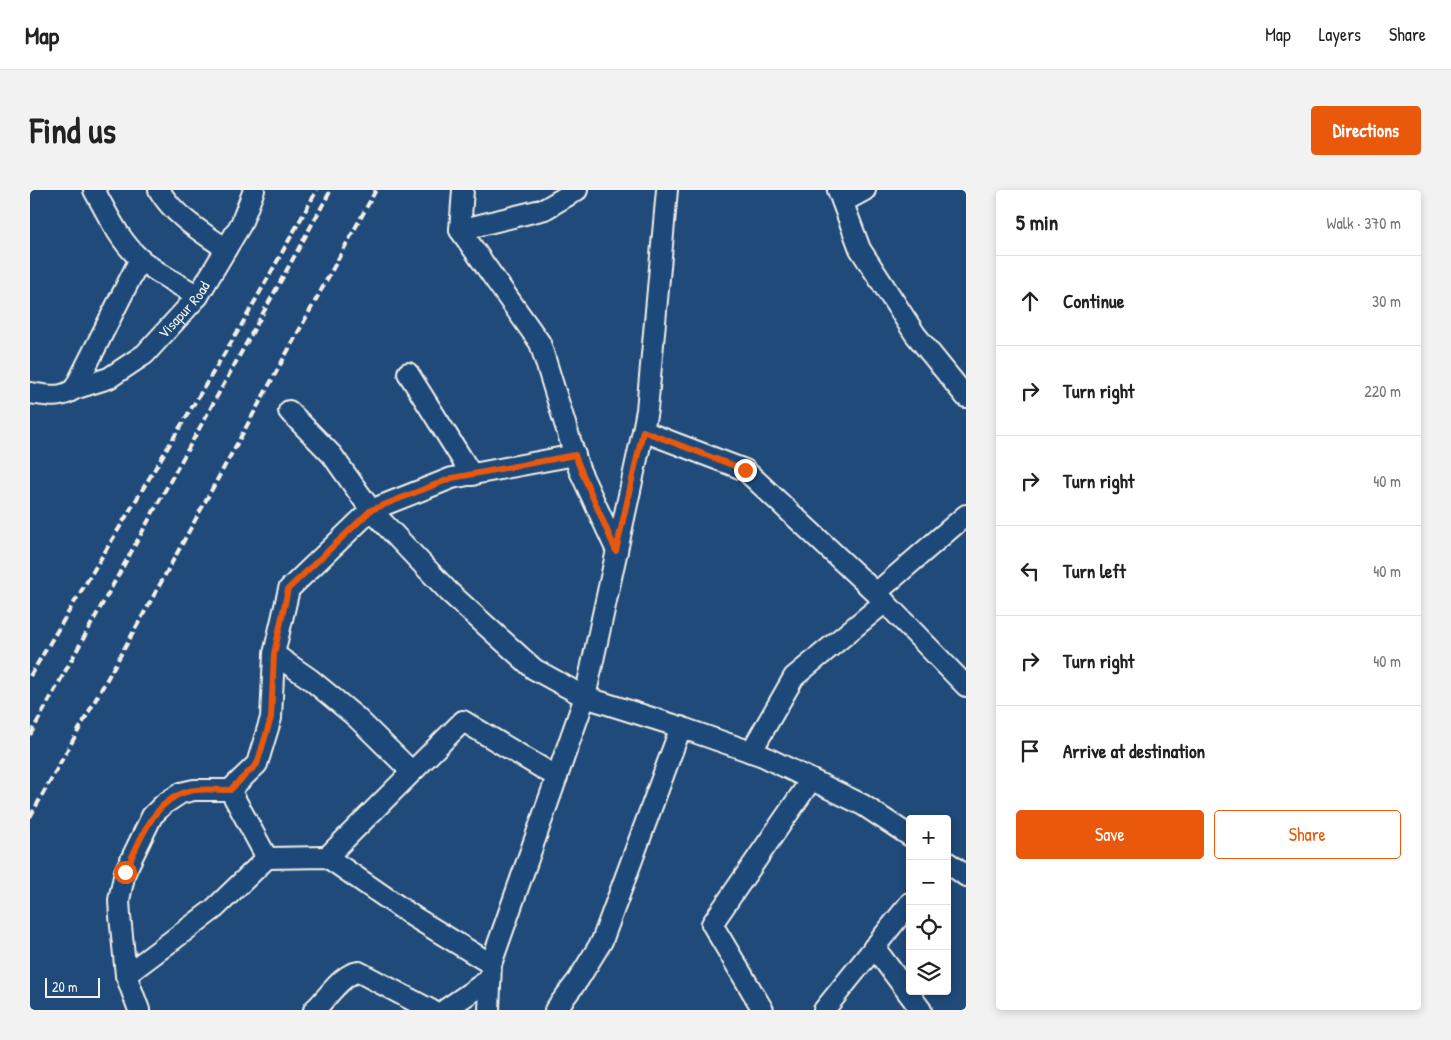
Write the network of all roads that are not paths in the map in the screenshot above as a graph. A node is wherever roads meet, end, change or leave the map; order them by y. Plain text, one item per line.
1 (94, 190) edge
2 (159, 190) edge
3 (254, 190) edge
4 (464, 190) edge
5 (577, 190) edge
6 (667, 190) edge
7 (864, 190) edge
8 (841, 196) edge
9 (460, 230) junction
10 (226, 249) junction
11 (140, 258) junction
12 (198, 296) junction
13 (408, 373) dead end
14 (74, 389) junction
15 (30, 393) edge
16 (966, 397) edge
17 (289, 411) dead end
18 (643, 431) junction
19 (575, 455) junction
20 (472, 474) junction
21 (371, 510) junction
22 (966, 515) edge
23 (616, 551) junction
24 (880, 597) junction
25 (274, 654) junction
26 (966, 686) edge
27 (584, 697) junction
28 (681, 727) junction
29 (752, 752) junction
30 (412, 772) junction
31 (556, 777) junction
32 (811, 780) junction
33 (230, 790) junction
34 (906, 833) edge
35 (328, 857) junction
36 (267, 858) junction
37 (951, 865) edge
38 (966, 876) edge
39 (908, 905) edge
40 (874, 947) junction
41 (490, 971) junction
42 (126, 975) junction
43 (139, 1010) edge
44 (314, 1010) edge
45 (431, 1010) edge
46 (445, 1010) edge
47 (489, 1010) edge
48 (555, 1010) edge
49 (762, 1010) edge
50 (824, 1010) edge
51 (921, 1010) edge

1 - 11 street
2 - 10 street
3 - 10 street, Visapur Road
4 - 9 street
5 - 9 street
6 - 18 street
7 - 8 street
8 - 16 street
9 - 19 street
10 - 12 street, Visapur Road
11 - 12 street
11 - 14 street
12 - 14 street, Visapur Road
13 - 20 street
14 - 15 street, Visapur Road
17 - 21 street
18 - 23 street
18 - 24 street
19 - 20 street
19 - 23 street
20 - 21 street
21 - 25 street
21 - 27 street
22 - 24 street
23 - 27 street
24 - 26 street
24 - 29 street
25 - 30 street
25 - 33 street
27 - 28 street
27 - 31 street
28 - 29 street
28 - 48 street
29 - 32 street
30 - 31 street
30 - 35 street
31 - 41 street
32 - 34 street
32 - 49 street
33 - 36 street
33 - 42 street
35 - 36 street
35 - 41 street
36 - 42 street
37 - 38 street
39 - 40 street
40 - 50 street
40 - 51 street
41 - 46 street
41 - 47 street
42 - 43 street
44 - 45 street

